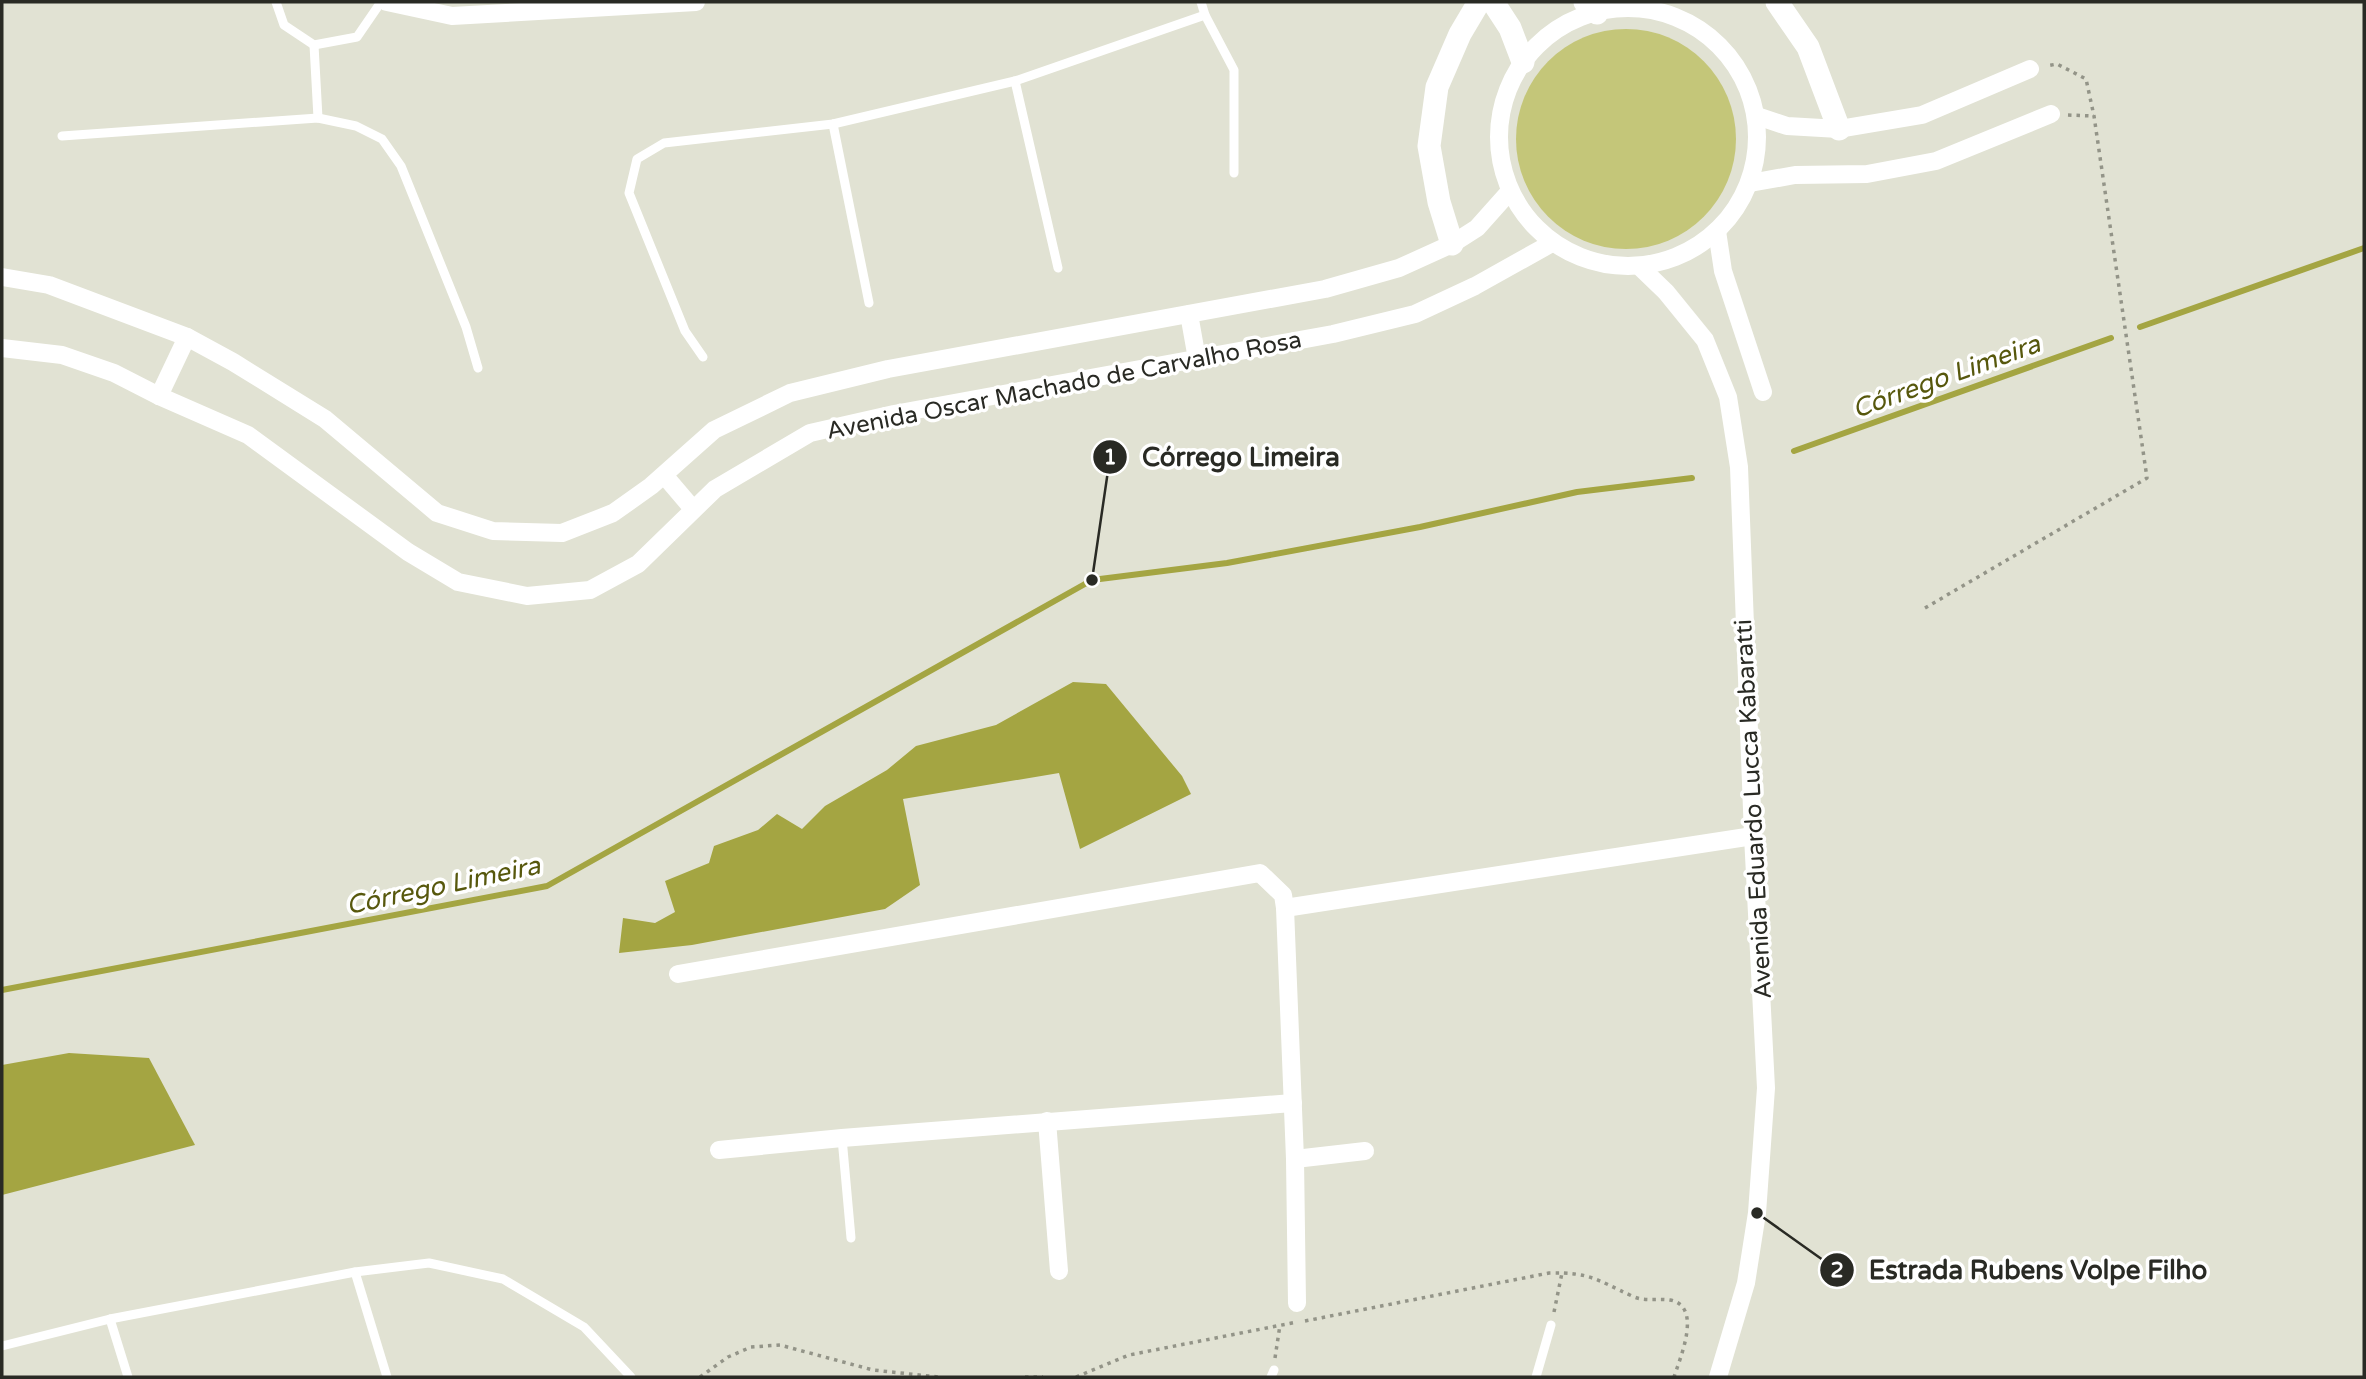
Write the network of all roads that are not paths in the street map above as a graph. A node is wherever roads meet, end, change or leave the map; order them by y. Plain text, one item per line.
1 (276, 2) edge
2 (381, 2) edge
3 (387, 2) edge
4 (696, 2) edge
5 (1202, 2) edge
6 (1479, 2) edge
7 (1493, 2) edge
8 (1777, 2) edge
9 (1591, 7) edge
10 (1205, 15) junction
11 (314, 45) junction
12 (1523, 62) junction
13 (2030, 69) road end
14 (1015, 80) junction
15 (2052, 114) road end
16 (1757, 116) junction
17 (318, 118) junction
18 (833, 124) junction
19 (1839, 129) junction
20 (62, 136) dead end
21 (1234, 173) dead end
22 (1750, 183) junction
23 (1510, 191) junction
24 (1717, 231) junction
25 (1552, 243) junction
26 (1452, 244) junction
27 (1639, 265) junction
28 (1058, 268) dead end
29 (2, 276) edge
30 (869, 303) dead end
31 (1189, 314) junction
32 (187, 337) junction
33 (2, 348) edge
34 (703, 357) dead end
35 (1198, 359) junction
36 (478, 368) dead end
37 (1763, 392) dead end
38 (159, 396) junction
39 (664, 475) junction
40 (693, 509) junction
41 (1753, 836) junction
42 (1285, 908) junction
43 (678, 974) dead end
44 (1293, 1103) junction
45 (1047, 1121) junction
46 (842, 1138) junction
47 (719, 1150) dead end
48 (1364, 1151) dead end
49 (1294, 1159) junction
50 (851, 1238) dead end
51 (1059, 1271) dead end
52 (355, 1272) junction
53 (1297, 1303) dead end
54 (110, 1319) junction
55 (1551, 1325) road end
56 (2, 1346) edge
57 (128, 1377) edge
58 (387, 1377) edge
59 (631, 1377) edge
60 (1536, 1377) edge
61 (1718, 1377) edge

1 - 11 lane
2 - 11 lane
3 - 4 street
5 - 10 lane
6 - 26 street
7 - 12 street
8 - 19 street
9 - 12 street
9 - 16 street
10 - 14 lane
10 - 21 lane
11 - 17 lane
12 - 23 street
13 - 19 street
14 - 18 lane
14 - 28 lane
15 - 22 street
16 - 19 street
16 - 22 street
17 - 20 lane
17 - 36 lane
18 - 30 lane
18 - 34 lane
22 - 24 street
23 - 25 street
23 - 26 street, Avenida Oscar Machado de Carvalho Rosa
24 - 27 street
24 - 37 street
25 - 27 street
25 - 35 street, Avenida Oscar Machado de Carvalho Rosa
26 - 31 street, Avenida Oscar Machado de Carvalho Rosa
27 - 41 street, Avenida Eduardo Lucca Kabaratti
29 - 32 street, Avenida Oscar Machado de Carvalho Rosa
31 - 35 street
31 - 39 street, Avenida Oscar Machado de Carvalho Rosa
32 - 38 street
32 - 39 street, Avenida Oscar Machado de Carvalho Rosa
33 - 38 street, Avenida Oscar Machado de Carvalho Rosa
35 - 40 street, Avenida Oscar Machado de Carvalho Rosa
38 - 40 street, Avenida Oscar Machado de Carvalho Rosa
39 - 40 street
41 - 42 street
41 - 61 street, Avenida Eduardo Lucca Kabaratti
42 - 43 street
42 - 44 street
44 - 45 street
44 - 49 street
45 - 46 street
45 - 51 street
46 - 47 street
46 - 50 lane
48 - 49 street
49 - 53 street
52 - 54 lane
52 - 58 lane
52 - 59 lane
54 - 56 lane
54 - 57 lane
55 - 60 lane

